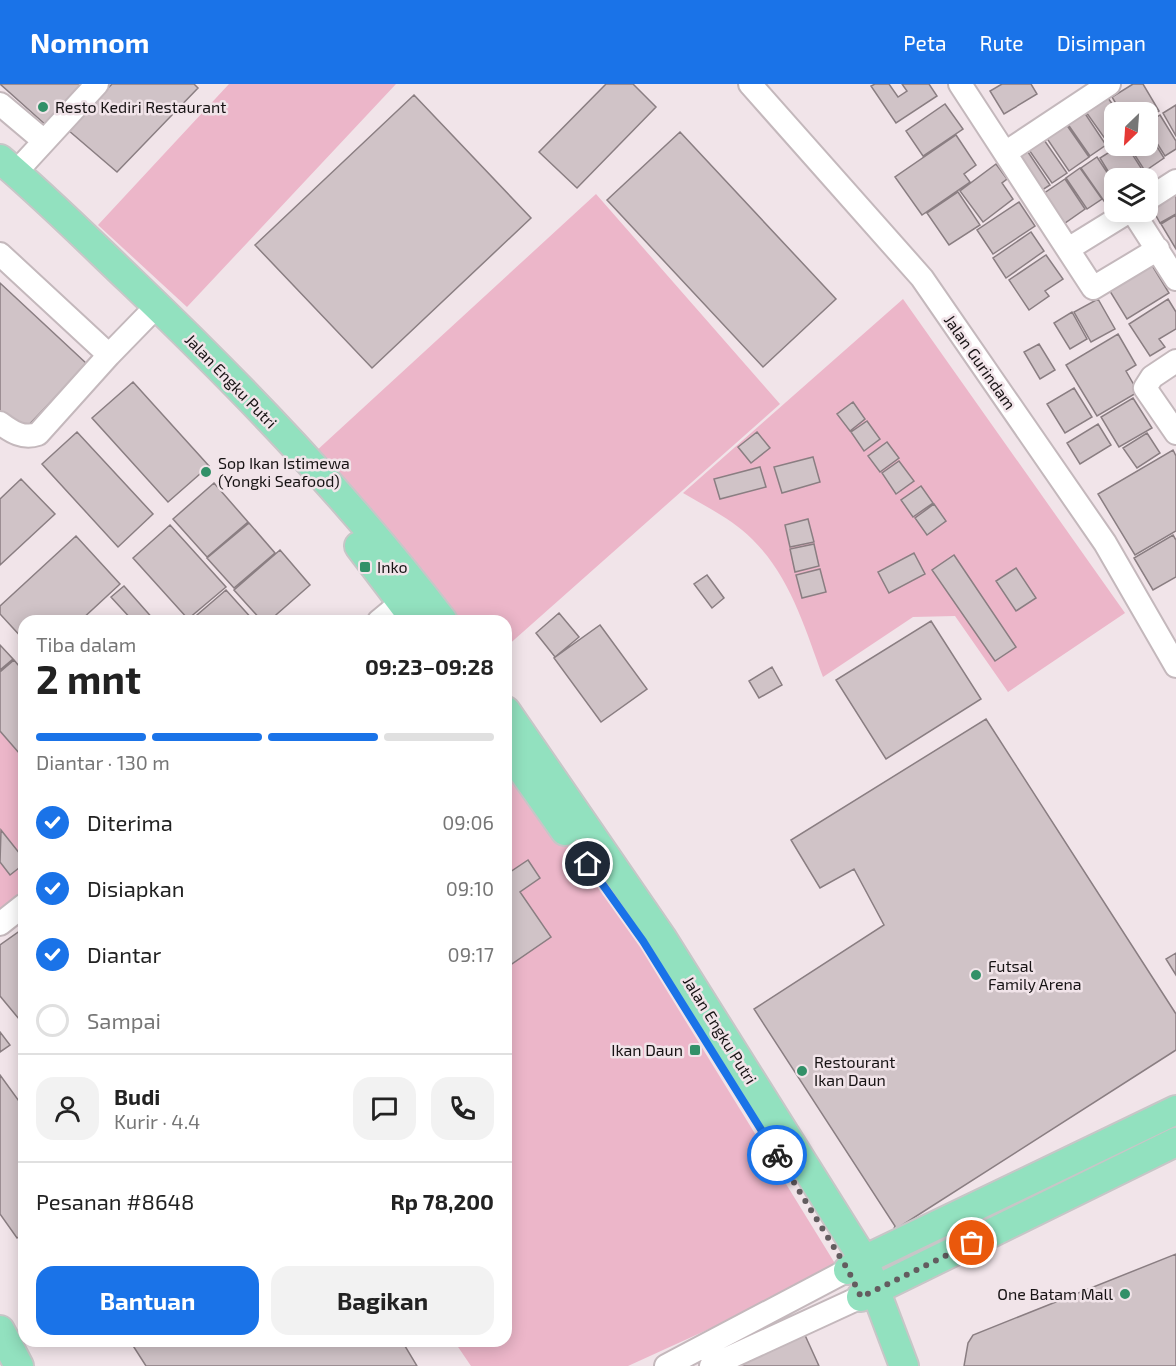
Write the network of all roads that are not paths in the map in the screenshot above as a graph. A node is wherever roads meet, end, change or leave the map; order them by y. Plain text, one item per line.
1 (97, 84) edge
2 (750, 84) edge
3 (960, 84) edge
4 (1109, 84) edge
5 (0, 104) edge
6 (44, 141) junction
7 (1005, 153) junction
8 (5, 170) edge
9 (1176, 181) edge
10 (1158, 193) edge
11 (1112, 222) edge
12 (1140, 222) edge
13 (1068, 249) junction
14 (1158, 249) junction
15 (0, 254) edge
16 (1176, 279) edge
17 (147, 316) junction
18 (109, 355) junction
19 (1176, 361) edge
20 (0, 423) edge
21 (1174, 426) edge
22 (409, 612) edge
23 (438, 615) edge
24 (1176, 666) edge
25 (512, 720) edge
26 (512, 755) edge
27 (18, 910) edge
28 (0, 924) edge
29 (1176, 1110) edge
30 (1176, 1142) edge
31 (856, 1265) junction
32 (869, 1293) junction
33 (0, 1330) edge
34 (19, 1366) edge
35 (666, 1366) edge
36 (711, 1366) edge
37 (888, 1366) edge
38 (904, 1366) edge

1 - 6 street
2 - 24 street, Jalan Gurindam
3 - 7 street
4 - 7 street
5 - 6 street
6 - 8 street
7 - 13 street
8 - 17 main road, Jalan Engku Putri
8 - 23 main road, Jalan Engku Putri
9 - 10 street
11 - 13 street
12 - 14 street
13 - 14 street
14 - 16 street
15 - 18 street
17 - 18 street
17 - 22 main road, Jalan Engku Putri
18 - 20 street
19 - 21 street
25 - 31 main road, Jalan Engku Putri
26 - 31 main road, Jalan Engku Putri
27 - 28 street
29 - 31 main road
30 - 32 main road
31 - 32 main road, Jalan Engku Putri
31 - 35 street
32 - 36 street
32 - 37 main road, Jalan Engku Putri
32 - 38 main road, Jalan Engku Putri
33 - 34 main road

